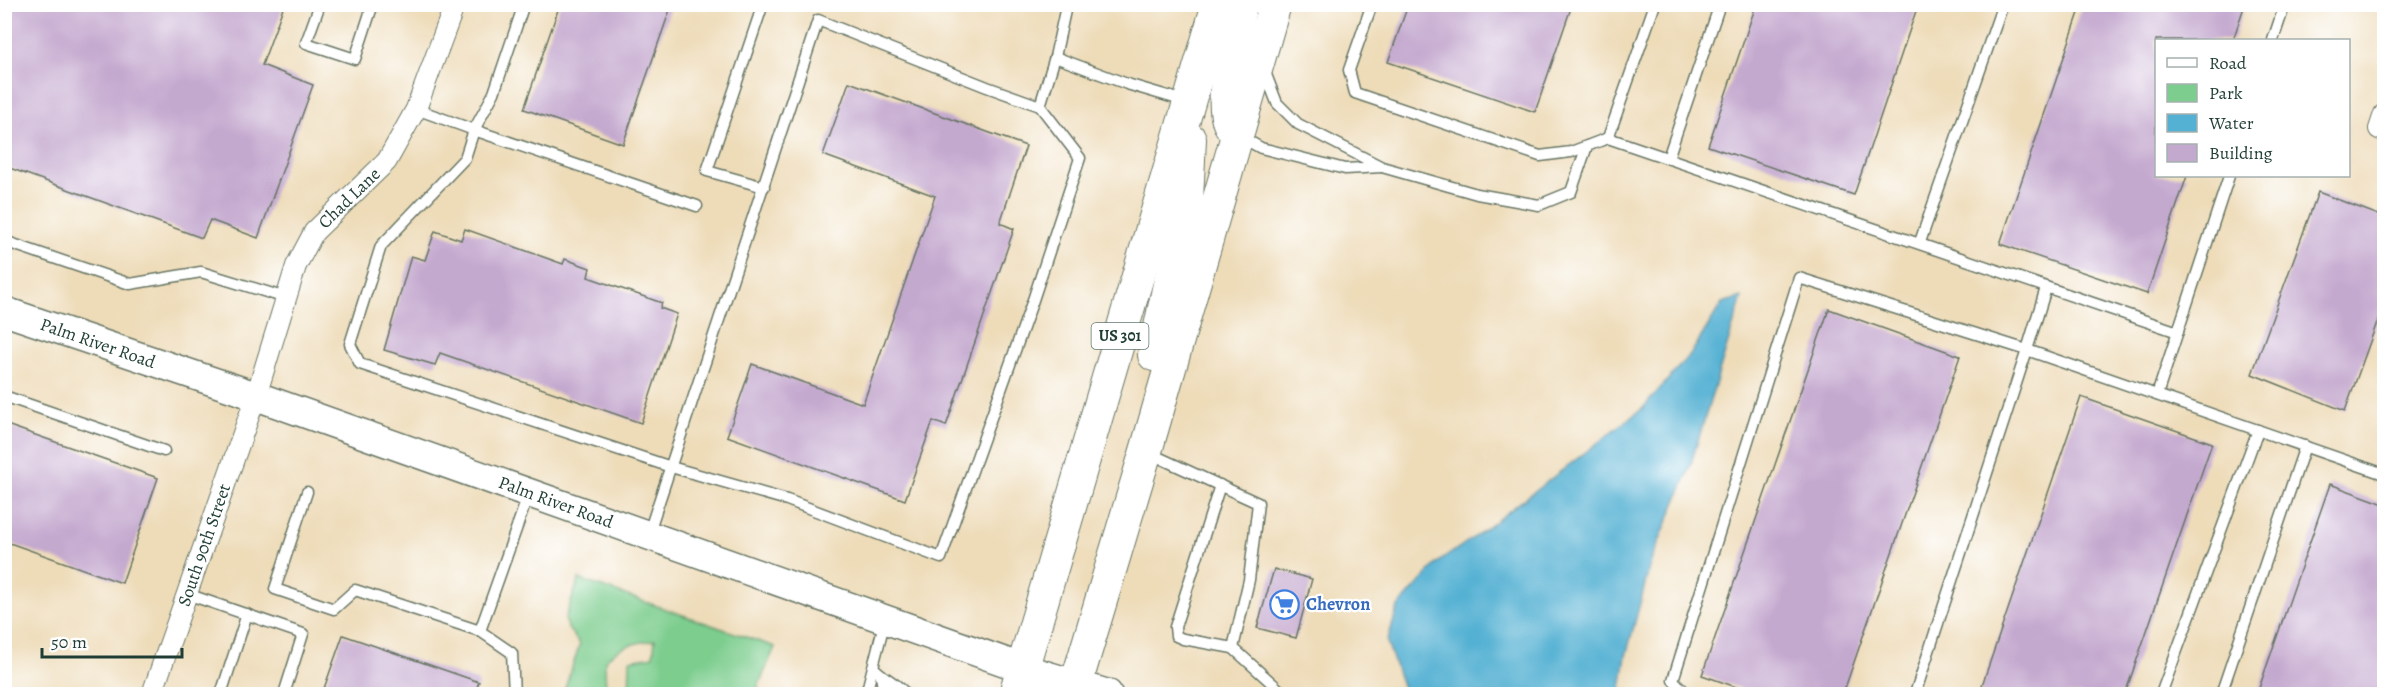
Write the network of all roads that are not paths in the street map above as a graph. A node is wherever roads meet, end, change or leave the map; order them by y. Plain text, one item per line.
1 (320, 4) edge
2 (373, 4) edge
3 (524, 4) edge
4 (763, 4) edge
5 (1218, 4) edge
6 (1241, 4) edge
7 (1275, 4) edge
8 (1372, 4) edge
9 (1655, 4) edge
10 (1720, 4) edge
11 (2003, 4) edge
12 (2285, 4) edge
13 (454, 5) edge
14 (1066, 5) edge
15 (2273, 39) edge
16 (1054, 57) junction
17 (1260, 58) junction
18 (1040, 106) junction
19 (416, 109) junction
20 (1187, 109) junction
21 (474, 130) junction
22 (1237, 135) junction
23 (1608, 138) junction
24 (1587, 146) junction
25 (1668, 158) junction
26 (1382, 167) junction
27 (2229, 177) edge
28 (764, 187) junction
29 (697, 206) dead end
30 (4, 241) edge
31 (1920, 243) junction
32 (2046, 288) junction
33 (286, 298) junction
34 (4, 311) edge
35 (2178, 332) junction
36 (2027, 350) junction
37 (2157, 395) junction
38 (4, 396) edge
39 (256, 396) junction
40 (2258, 430) junction
41 (2305, 446) junction
42 (164, 451) dead end
43 (1146, 452) junction
44 (671, 467) junction
45 (2385, 474) edge
46 (1220, 485) junction
47 (307, 492) dead end
48 (529, 493) junction
49 (648, 535) junction
50 (187, 594) junction
51 (247, 614) junction
52 (885, 619) junction
53 (480, 631) junction
54 (1233, 648) junction
55 (873, 667) junction
56 (881, 675) junction
57 (1018, 681) edge
58 (1074, 689) edge
59 (152, 694) edge
60 (221, 694) edge
61 (284, 694) edge
62 (514, 694) edge
63 (866, 694) edge
64 (884, 694) edge
65 (894, 694) edge
66 (906, 694) edge
67 (1108, 694) edge
68 (1284, 694) edge
69 (1688, 694) edge
70 (1915, 694) edge
71 (2161, 694) edge
72 (2221, 694) edge

1 - 2 lane
3 - 21 lane
4 - 28 lane
5 - 20 main road, US 301
6 - 22 main road
7 - 17 main road, US 301
8 - 24 lane
9 - 23 lane
10 - 25 lane
11 - 31 lane
12 - 15 lane
13 - 19 street, Chad Lane
14 - 16 lane
16 - 18 lane
16 - 20 lane
17 - 22 main road, US 301
17 - 26 lane
18 - 28 lane
18 - 44 lane
19 - 21 lane
19 - 33 street, Chad Lane
20 - 43 main road
20 - 57 main road, US 301
21 - 29 lane
21 - 44 lane
22 - 26 lane
22 - 43 main road, US 301
23 - 24 lane
23 - 25 lane
24 - 26 lane
25 - 31 lane
27 - 35 lane
28 - 44 lane
30 - 33 lane
31 - 32 lane
32 - 35 lane
32 - 36 lane
33 - 39 street, Chad Lane
34 - 39 street, Palm River Road
35 - 37 lane
36 - 37 lane
36 - 69 lane
36 - 70 lane
37 - 40 lane
38 - 42 lane
39 - 48 street, Palm River Road
39 - 50 street, South 90th Street
40 - 41 lane
40 - 71 lane
41 - 45 lane
41 - 72 lane
43 - 46 lane
43 - 58 main road, US 301
44 - 49 lane
46 - 54 lane
46 - 54 lane
47 - 53 lane
48 - 49 street, Palm River Road
48 - 53 lane
49 - 52 street, Palm River Road
50 - 51 lane
50 - 59 street, South 90th Street
51 - 60 lane
51 - 61 lane
52 - 55 lane
52 - 57 street, Palm River Road
53 - 62 lane
54 - 68 lane
55 - 56 lane
55 - 63 lane
56 - 64 lane
56 - 65 lane
56 - 66 lane
57 - 58 street, Palm River Road
58 - 67 street, Palm River Road

